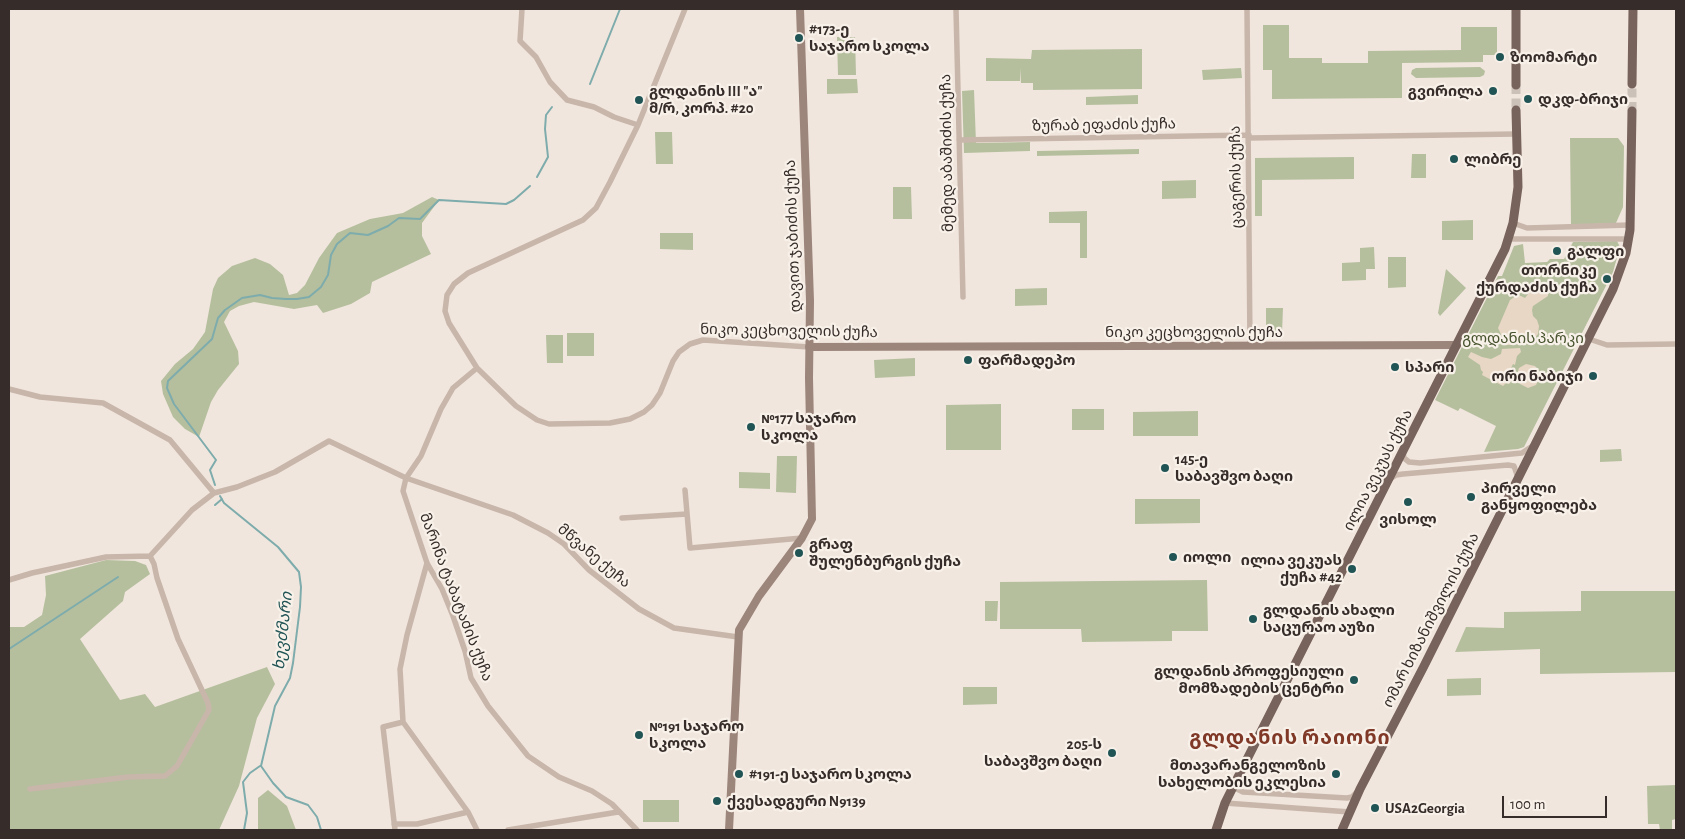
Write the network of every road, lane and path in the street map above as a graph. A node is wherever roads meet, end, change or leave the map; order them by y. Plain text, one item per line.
1 (522, 9) edge
2 (685, 9) edge
3 (800, 9) edge
4 (956, 9) edge
5 (1247, 9) edge
6 (1516, 9) edge
7 (1633, 9) edge
8 (1632, 84) tunnel mouth
9 (1516, 85) tunnel mouth
10 (1516, 110) tunnel mouth
11 (1632, 111) tunnel mouth
12 (638, 125) junction
13 (1516, 134) junction
14 (1249, 137) junction
15 (959, 140) junction
16 (1512, 223) junction
17 (1630, 225) junction
18 (1508, 239) junction
19 (1629, 239) junction
20 (962, 297) dead end
21 (1589, 339) junction
22 (1676, 344) edge
23 (1457, 345) junction
24 (1250, 346) junction
25 (809, 347) junction
26 (477, 368) junction
27 (9, 389) edge
28 (1534, 445) junction
29 (1403, 452) junction
30 (406, 478) junction
31 (1518, 478) junction
32 (1388, 481) junction
33 (685, 490) dead end
34 (214, 493) junction
35 (687, 514) junction
36 (622, 518) dead end
37 (802, 538) junction
38 (150, 556) junction
39 (427, 563) junction
40 (9, 580) edge
41 (738, 637) junction
42 (403, 722) junction
43 (1235, 783) junction
44 (30, 789) dead end
45 (1360, 789) junction
46 (1225, 803) junction
47 (468, 812) junction
48 (618, 812) junction
49 (1350, 812) junction
50 (395, 827) edge
51 (477, 830) edge
52 (508, 830) edge
53 (637, 830) edge
54 (730, 830) edge
55 (1216, 830) edge
56 (1342, 830) edge

1 - 12 street
2 - 12 street, ნიკო კეცხოველის ქუჩა
3 - 25 street, დავით ჯაბიძის ქუჩა
4 - 15 street, მემედ აბაშიძის ქუჩა
5 - 14 street, ცაგერის ქუჩა
6 - 9 main road
7 - 8 main road
10 - 13 main road, ილია ვეკუას ქუჩა
11 - 17 main road, ომარ ხიზანიშვილის ქუჩა
12 - 26 street, ნიკო კეცხოველის ქუჩა
13 - 14 street, ზურაბ ეფაძის ქუჩა
13 - 16 main road, ილია ვეკუას ქუჩა
14 - 15 street, ზურაბ ეფაძის ქუჩა
14 - 24 street, ცაგერის ქუჩა
15 - 20 street, მემედ აბაშიძის ქუჩა
16 - 17 street
16 - 18 main road, ილია ვეკუას ქუჩა
17 - 19 main road, ომარ ხიზანიშვილის ქუჩა
18 - 19 street
18 - 23 main road, ილია ვეკუას ქუჩა
19 - 21 main road, ომარ ხიზანიშვილის ქუჩა
21 - 22 street
21 - 28 main road, ომარ ხიზანიშვილის ქუჩა
23 - 24 street, ნიკო კეცხოველის ქუჩა
23 - 29 main road, ილია ვეკუას ქუჩა
24 - 25 street, ნიკო კეცხოველის ქუჩა
25 - 26 street, ნიკო კეცხოველის ქუჩა
25 - 37 street, დავით ჯაბიძის ქუჩა
26 - 30 street
27 - 34 street
28 - 29 street
28 - 31 main road, ომარ ხიზანიშვილის ქუჩა
29 - 32 main road, ილია ვეკუას ქუჩა
30 - 34 street, მწვანე ქუჩა
30 - 39 street, მარინა ტაბატაძის ქუჩა
30 - 41 street, მწვანე ქუჩა
31 - 32 street
31 - 45 main road, ომარ ხიზანიშვილის ქუჩა
32 - 43 main road, ილია ვეკუას ქუჩა
33 - 35 street
34 - 38 street
35 - 36 street
35 - 37 street
37 - 41 street, დავით ჯაბიძის ქუჩა
38 - 40 street
38 - 44 street
39 - 42 street
39 - 48 street, მარინა ტაბატაძის ქუჩა
41 - 54 street, დავით ჯაბიძის ქუჩა
42 - 47 street
42 - 50 street
43 - 45 street
43 - 46 main road, ილია ვეკუას ქუჩა
45 - 49 main road, ომარ ხიზანიშვილის ქუჩა
46 - 49 street
46 - 55 main road, ილია ვეკუას ქუჩა
47 - 50 street
47 - 51 street
48 - 52 street
48 - 53 street, მარინა ტაბატაძის ქუჩა
49 - 56 main road, ომარ ხიზანიშვილის ქუჩა

